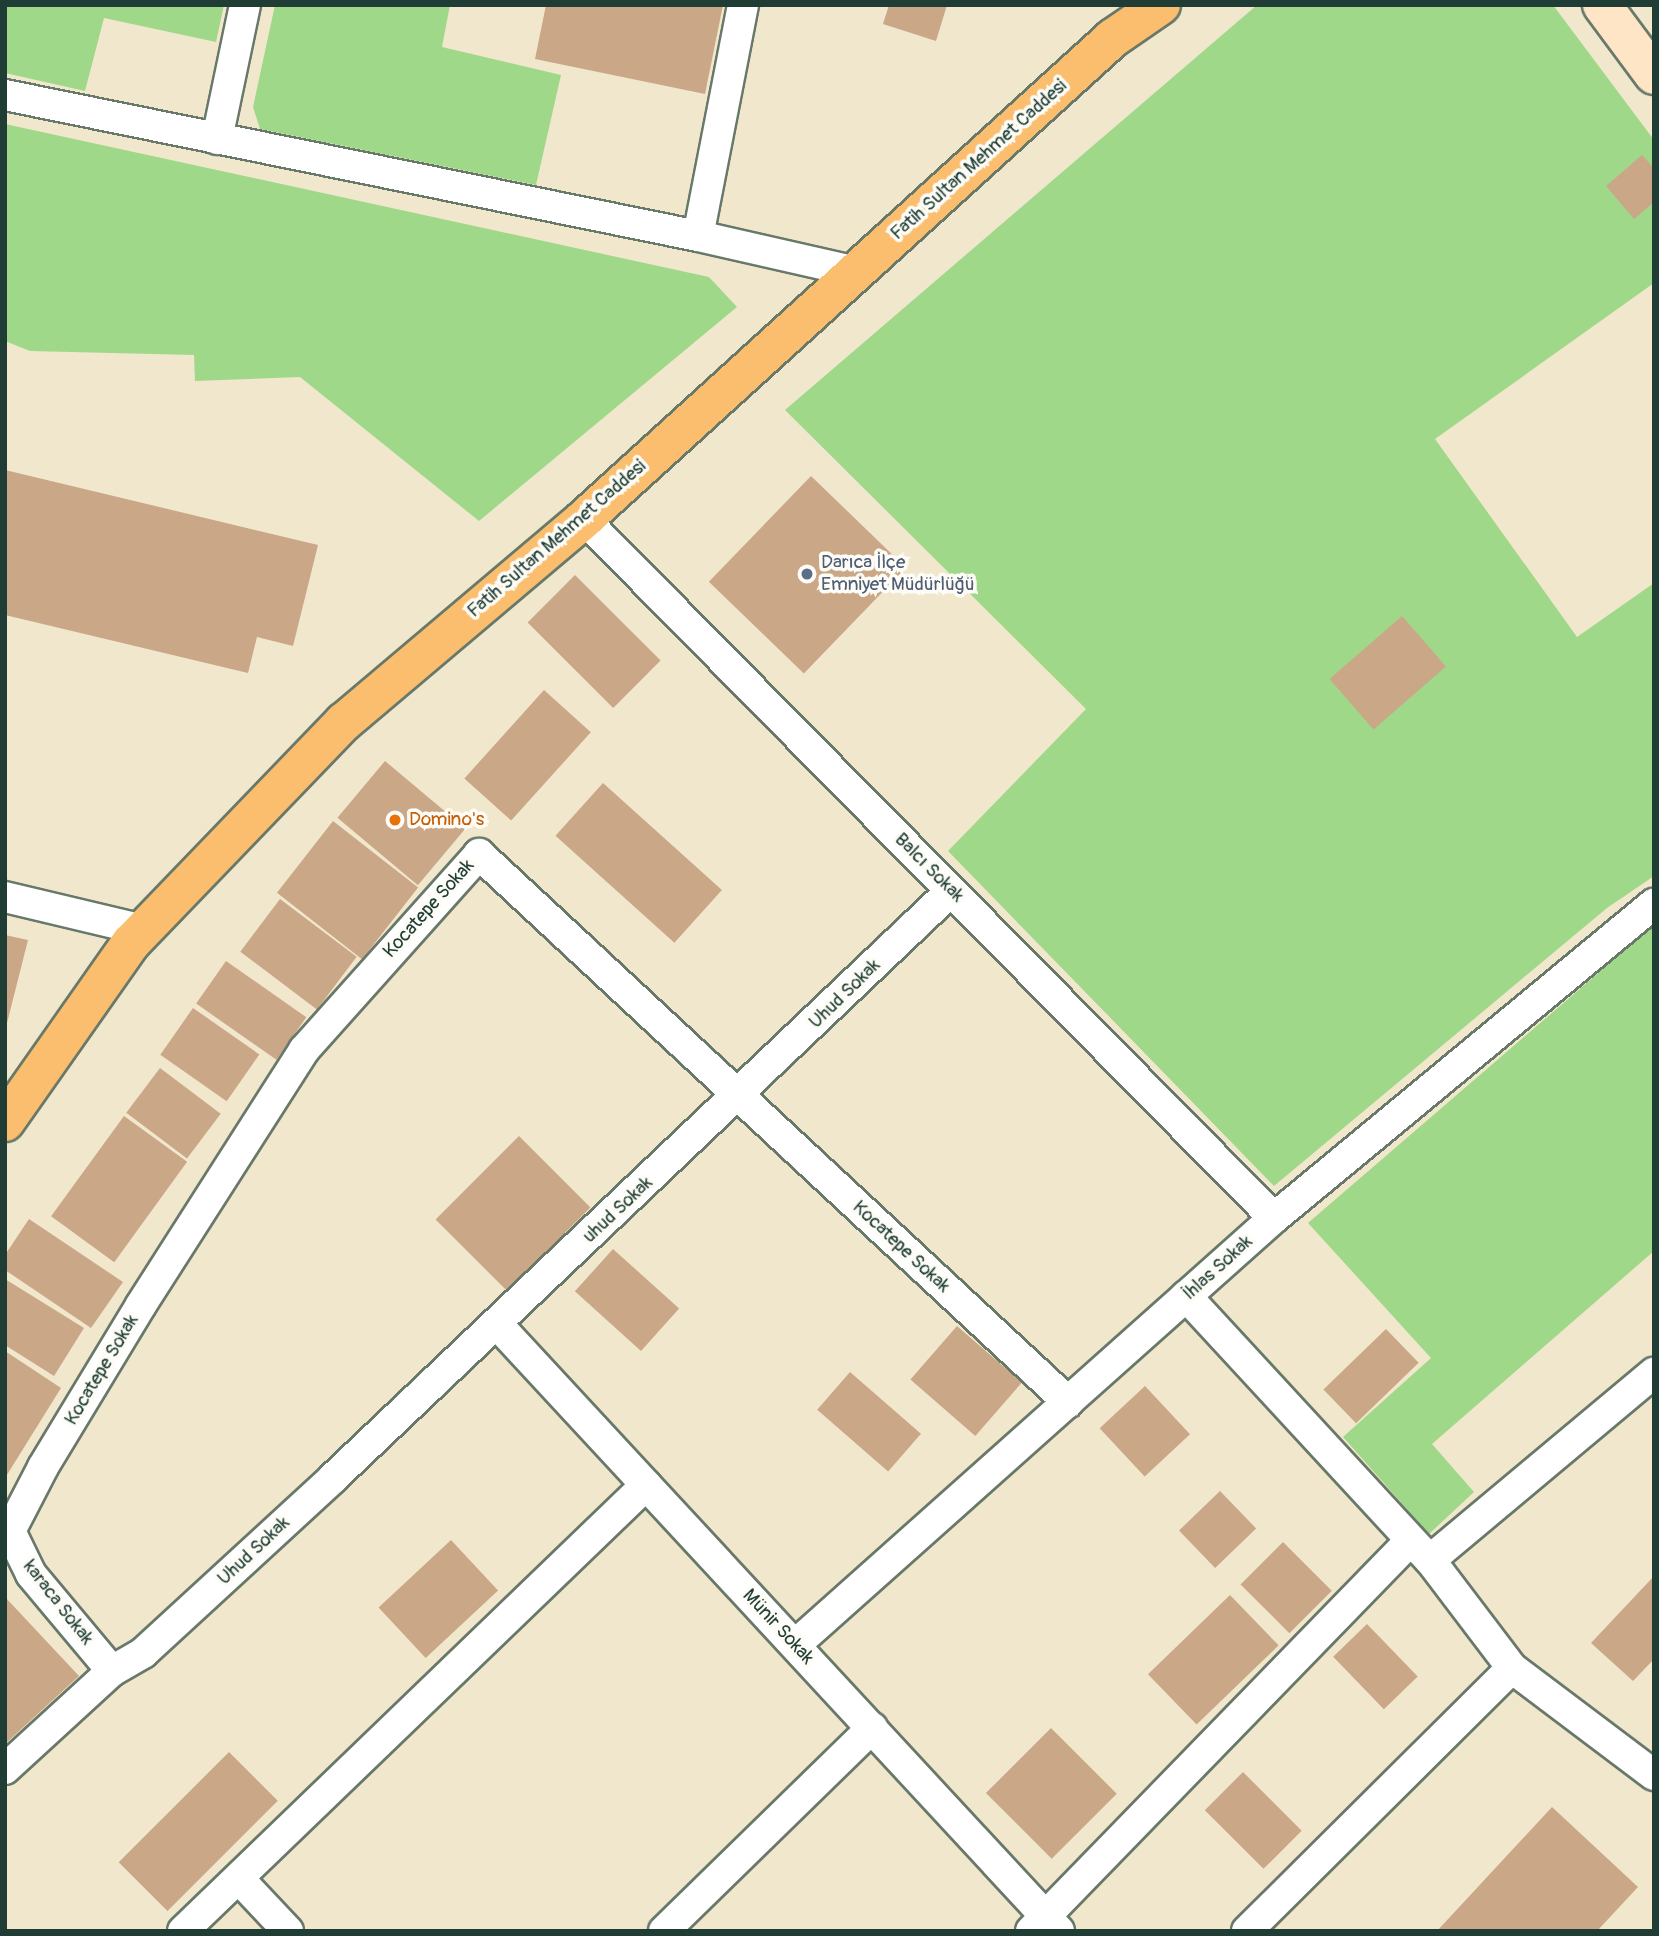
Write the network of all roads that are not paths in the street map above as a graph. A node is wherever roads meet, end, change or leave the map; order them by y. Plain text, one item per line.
1 (245, 5) edge
2 (743, 5) edge
3 (1138, 5) edge
4 (1161, 5) edge
5 (1602, 5) edge
6 (1113, 38) junction
7 (1654, 75) edge
8 (5, 95) edge
9 (217, 139) junction
10 (698, 236) junction
11 (856, 272) junction
12 (584, 519) junction
13 (951, 891) junction
14 (5, 897) edge
15 (1654, 904) edge
16 (144, 930) junction
17 (739, 1097) junction
18 (5, 1122) edge
19 (1274, 1218) junction
20 (1186, 1296) junction
21 (497, 1324) junction
22 (1654, 1373) edge
23 (1068, 1402) junction
24 (646, 1485) junction
25 (10, 1531) joint
26 (1421, 1550) junction
27 (795, 1646) junction
28 (1512, 1668) junction
29 (112, 1671) junction
30 (872, 1728) junction
31 (5, 1769) edge
32 (1654, 1775) edge
33 (240, 1880) junction
34 (1045, 1926) edge
35 (183, 1931) edge
36 (288, 1931) edge
37 (664, 1931) edge
38 (1247, 1931) edge

1 - 9 street
2 - 10 street
3 - 6 main road
4 - 6 main road, Fatih Sultan Mehmet Caddesi
5 - 7 street
6 - 11 main road, Fatih Sultan Mehmet Caddesi
8 - 9 street
9 - 10 street
10 - 11 street
11 - 12 main road, Fatih Sultan Mehmet Caddesi
12 - 13 street, Balcı Sokak
12 - 16 main road, Fatih Sultan Mehmet Caddesi
13 - 17 street, Uhud Sokak
13 - 19 street, Balcı Sokak
14 - 16 street
15 - 19 street, İhlas Sokak
16 - 18 main road, Fatih Sultan Mehmet Caddesi
17 - 21 street, uhud Sokak
17 - 23 street, Kocatepe Sokak
17 - 25 street, Kocatepe Sokak
19 - 20 street, İhlas Sokak
20 - 23 street, İhlas Sokak
20 - 26 street
21 - 24 street, Münir Sokak
21 - 29 street, Uhud Sokak
22 - 26 street
23 - 27 street, İhlas Sokak
24 - 27 street, Münir Sokak
24 - 33 street
25 - 29 street, karaca Sokak
26 - 28 street
26 - 34 street
27 - 30 street, Münir Sokak
28 - 32 street
28 - 38 street
29 - 31 street, Uhud Sokak
30 - 34 street, Münir Sokak
30 - 37 street
33 - 35 street
33 - 36 street

